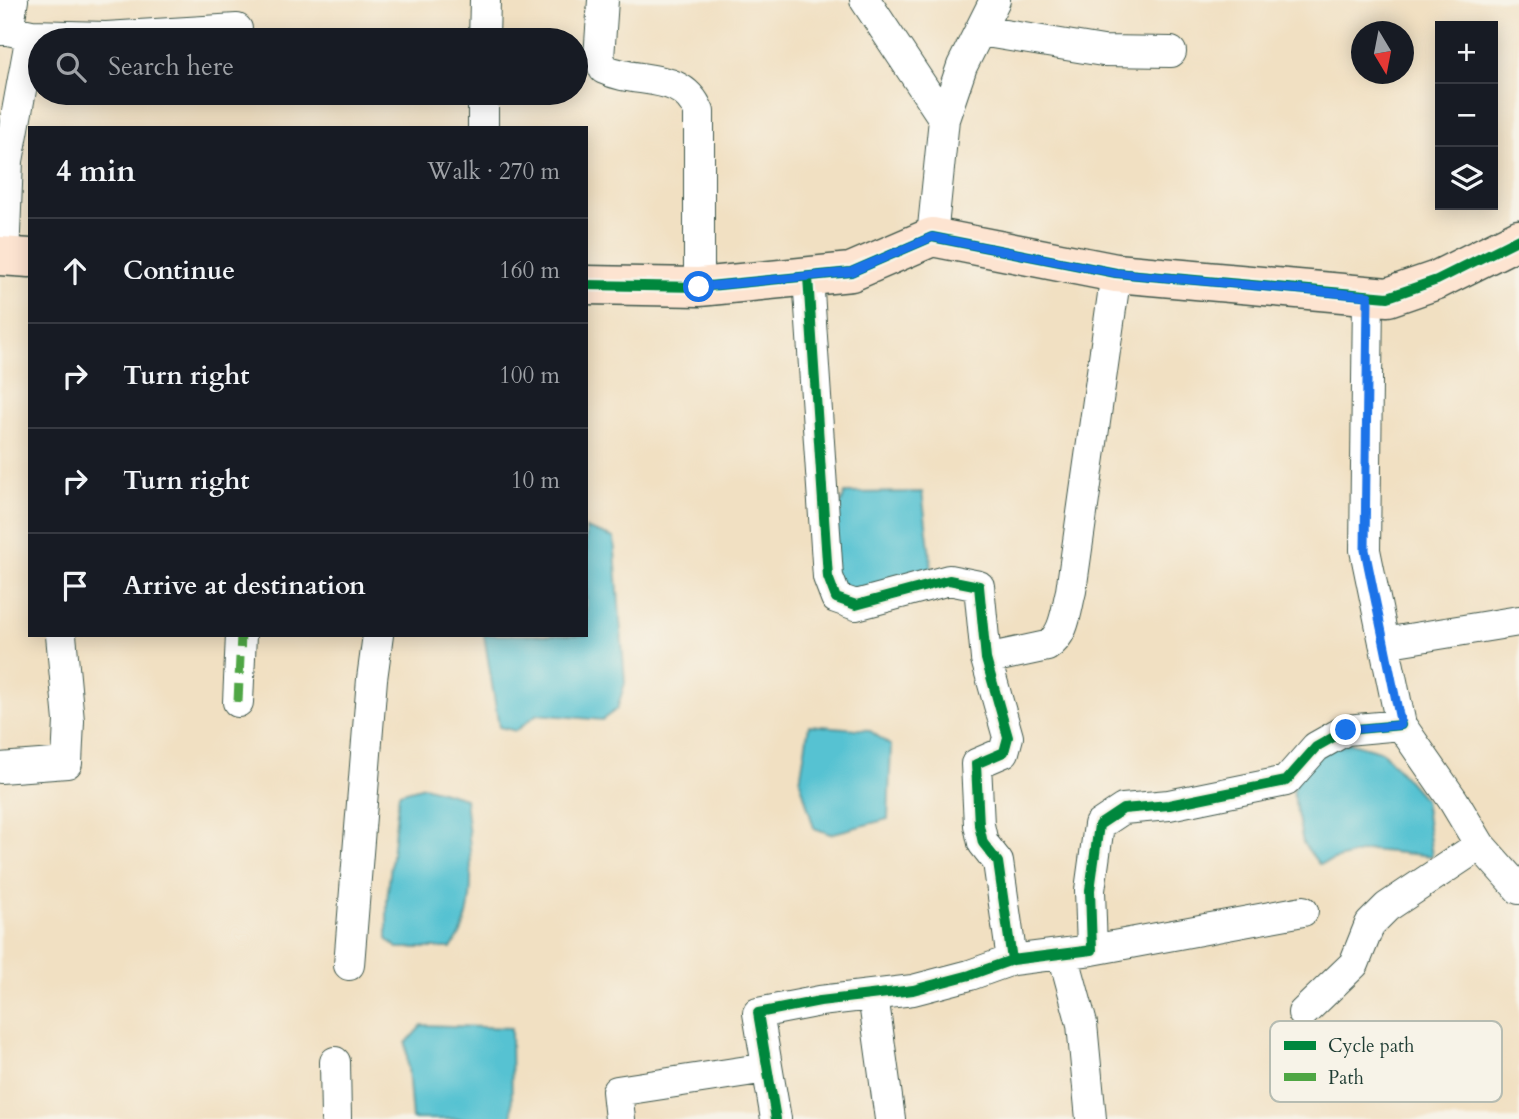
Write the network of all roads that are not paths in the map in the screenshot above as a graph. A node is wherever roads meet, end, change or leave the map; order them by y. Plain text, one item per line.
1 (13, 0) edge
2 (485, 0) edge
3 (603, 0) edge
4 (865, 0) edge
5 (995, 0) edge
6 (484, 28) edge
7 (980, 31) junction
8 (13, 32) edge
9 (1171, 52) dead end
10 (483, 105) edge
11 (944, 119) junction
12 (483, 126) edge
13 (932, 237) junction
14 (1519, 239) edge
15 (11, 257) edge
16 (1116, 273) junction
17 (808, 276) junction
18 (588, 285) edge
19 (699, 287) junction
20 (1368, 296) junction
21 (1519, 621) edge
22 (61, 637) edge
23 (241, 637) edge
24 (378, 637) edge
25 (1384, 643) junction
26 (986, 659) junction
27 (238, 702) dead end
28 (1401, 725) junction
29 (0, 768) edge
30 (1480, 845) junction
31 (1519, 889) edge
32 (1303, 911) dead end
33 (1077, 952) junction
34 (1012, 960) junction
35 (349, 965) dead end
36 (873, 995) junction
37 (1303, 1013) dead end
38 (335, 1062) dead end
39 (767, 1068) junction
40 (336, 1119) edge
41 (620, 1119) edge
42 (776, 1119) edge
43 (890, 1119) edge
44 (1091, 1119) edge

1 - 8 street
2 - 6 street
3 - 19 street
4 - 11 street
5 - 7 street
7 - 9 street
7 - 11 street
8 - 15 street
10 - 12 street
11 - 13 street
13 - 16 street
13 - 17 street
14 - 20 street
16 - 20 street
16 - 26 street
17 - 19 street
17 - 26 street
18 - 19 street
20 - 25 street
21 - 25 street
22 - 29 street
23 - 27 street
24 - 35 street
25 - 28 street
26 - 34 street
28 - 30 street
28 - 33 street
30 - 31 street
30 - 37 street
32 - 33 street
33 - 34 street
33 - 44 street
34 - 36 street
36 - 39 street
36 - 43 street
38 - 40 street
39 - 41 street
39 - 42 street

